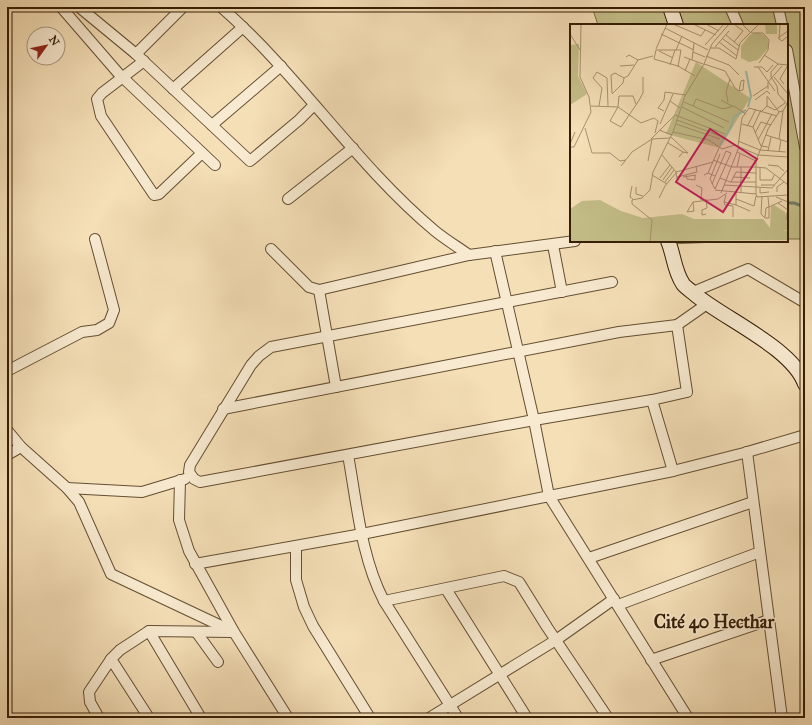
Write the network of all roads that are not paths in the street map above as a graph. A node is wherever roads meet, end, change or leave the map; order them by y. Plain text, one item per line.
1 (61, 7) edge
2 (78, 7) edge
3 (183, 7) edge
4 (221, 7) edge
5 (670, 7) edge
6 (730, 7) edge
7 (778, 7) edge
8 (676, 24) edge
9 (738, 24) edge
10 (782, 24) edge
11 (243, 27) junction
12 (788, 55) edge
13 (140, 58) junction
14 (281, 66) junction
15 (122, 77) junction
16 (173, 88) junction
17 (314, 105) junction
18 (212, 125) junction
19 (805, 147) edge
20 (353, 148) junction
21 (202, 153) junction
22 (215, 165) dead end
23 (288, 199) dead end
24 (96, 239) dead end
25 (570, 242) edge
26 (668, 242) edge
27 (553, 245) junction
28 (271, 250) dead end
29 (495, 251) junction
30 (469, 255) junction
31 (612, 282) dead end
32 (319, 290) junction
33 (562, 292) junction
34 (692, 292) junction
35 (804, 302) edge
36 (507, 303) junction
37 (707, 304) junction
38 (677, 325) junction
39 (327, 336) junction
40 (518, 351) junction
41 (7, 371) edge
42 (805, 384) edge
43 (336, 387) junction
44 (652, 400) junction
45 (223, 409) junction
46 (534, 420) junction
47 (7, 430) edge
48 (805, 435) edge
49 (21, 447) junction
50 (747, 452) junction
51 (7, 455) edge
52 (348, 455) junction
53 (673, 471) junction
54 (192, 477) junction
55 (180, 480) junction
56 (67, 488) junction
57 (549, 496) junction
58 (753, 502) junction
59 (362, 534) junction
60 (296, 546) junction
61 (760, 552) junction
62 (588, 558) junction
63 (195, 564) junction
64 (446, 589) junction
65 (384, 601) junction
66 (616, 602) junction
67 (769, 620) junction
68 (149, 631) junction
69 (197, 632) junction
70 (234, 632) junction
71 (556, 640) junction
72 (112, 659) junction
73 (651, 660) junction
74 (218, 662) dead end
75 (499, 675) junction
76 (450, 706) junction
77 (96, 717) edge
78 (149, 718) edge
79 (202, 718) edge
80 (288, 718) edge
81 (370, 718) edge
82 (430, 718) edge
83 (458, 718) edge
84 (526, 718) edge
85 (608, 718) edge
86 (688, 718) edge
87 (782, 718) edge

1 - 15 street
2 - 13 street
3 - 13 street
4 - 11 street
5 - 8 main road
6 - 9 street
7 - 10 street
11 - 14 street
11 - 16 street
12 - 19 street
13 - 15 street
13 - 16 street
14 - 17 street
14 - 18 street
15 - 21 street
15 - 21 street
16 - 18 street
17 - 18 street
17 - 20 street
20 - 23 street
20 - 30 street
21 - 22 street
24 - 41 street
25 - 27 street
26 - 34 main road
27 - 29 street
27 - 33 street
28 - 32 street
29 - 30 street
29 - 36 street
30 - 32 street
31 - 33 street
32 - 39 street
33 - 36 street
34 - 35 street
34 - 37 main road
36 - 39 street
36 - 40 street
37 - 38 street
37 - 42 main road
38 - 40 street
38 - 44 street
39 - 43 street
39 - 45 street
40 - 43 street
40 - 46 street
43 - 45 street
44 - 46 street
44 - 53 street
45 - 54 street
46 - 52 street
46 - 57 street
47 - 49 street
48 - 50 street
49 - 51 street
49 - 56 street
50 - 53 street
50 - 58 street
52 - 54 street
52 - 59 street
53 - 57 street
54 - 55 street
55 - 56 street
55 - 63 street
56 - 70 street
57 - 59 street
57 - 62 street
58 - 61 street
58 - 62 street
59 - 60 street
59 - 65 street
60 - 63 street
60 - 81 street
61 - 66 street
61 - 67 street
62 - 66 street
63 - 70 street
64 - 65 street
64 - 71 street
64 - 75 street
65 - 76 street
66 - 71 street
66 - 73 street
67 - 73 street
67 - 87 street
68 - 69 street
68 - 72 street
68 - 79 street
69 - 70 street
69 - 74 street
70 - 80 street
71 - 75 street
71 - 85 street
72 - 77 street
72 - 78 street
73 - 86 street
75 - 76 street
75 - 84 street
76 - 82 street
76 - 83 street

